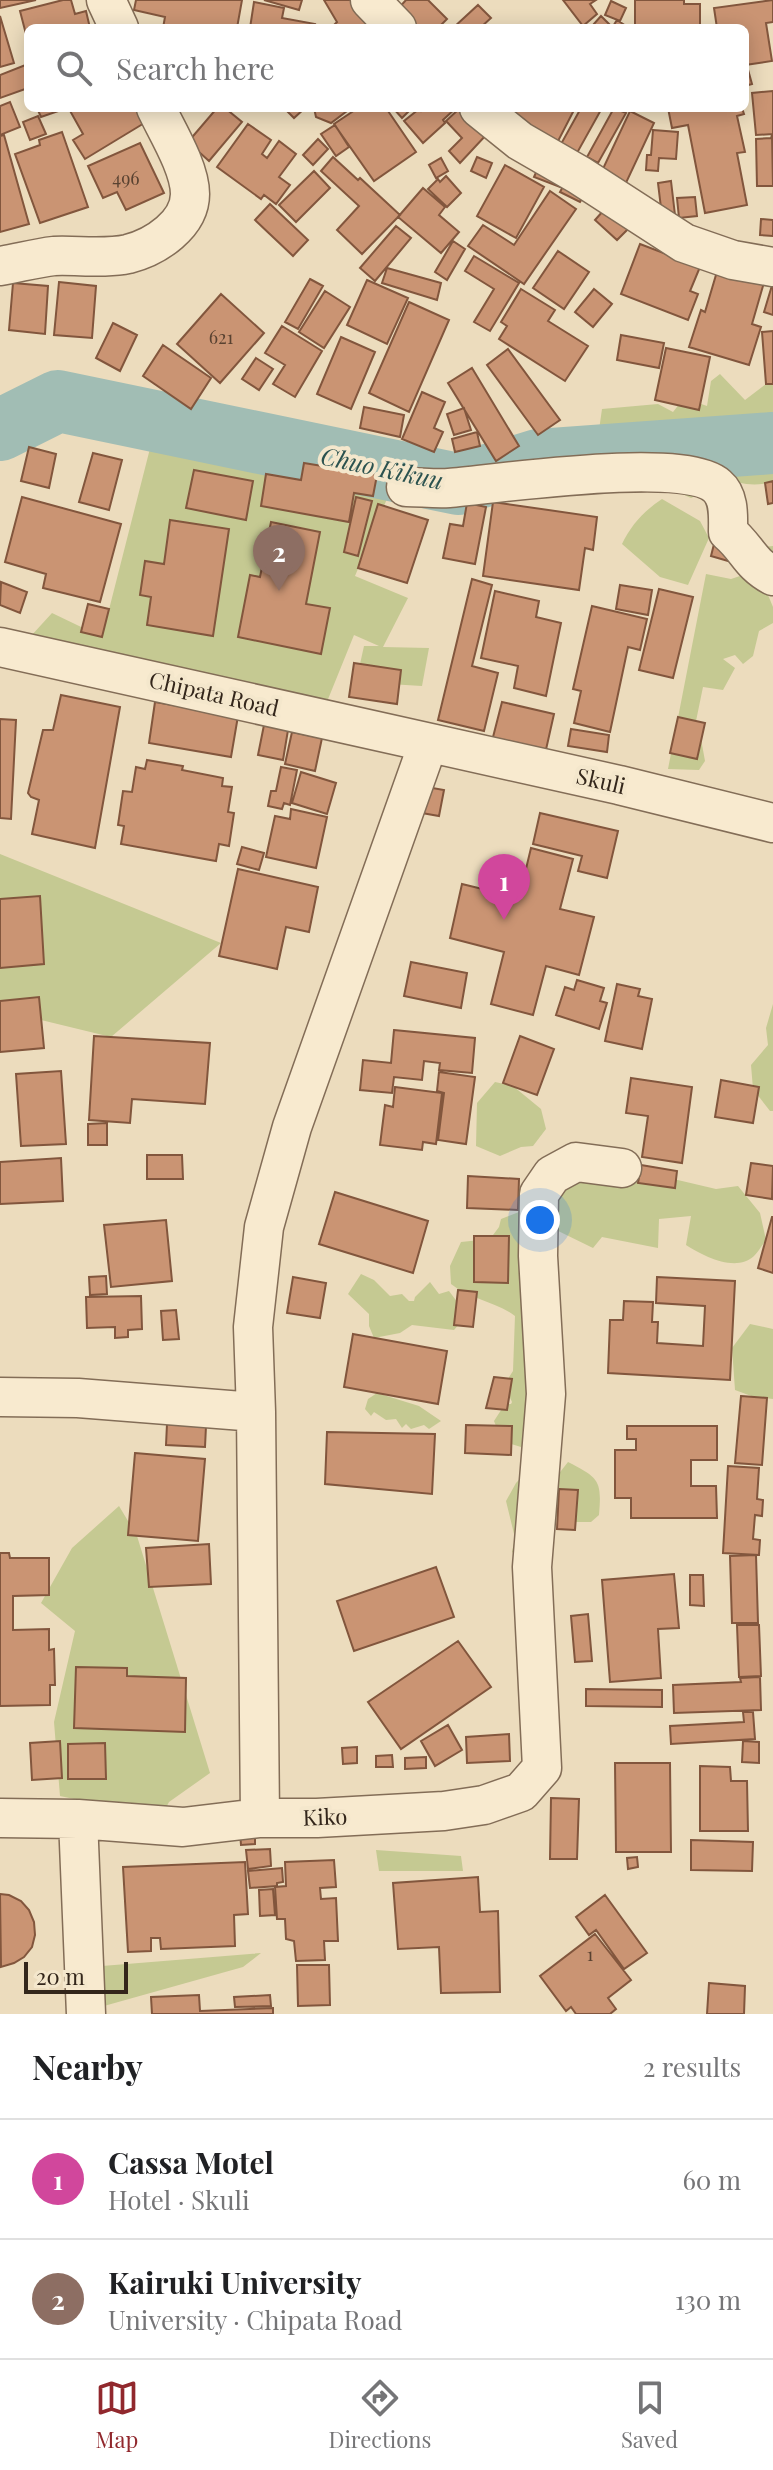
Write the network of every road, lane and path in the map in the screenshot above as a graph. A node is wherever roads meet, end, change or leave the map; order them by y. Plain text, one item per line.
1 (106, 0) edge
2 (370, 0) edge
3 (117, 24) edge
4 (393, 24) edge
5 (158, 112) edge
6 (484, 112) edge
7 (0, 266) edge
8 (773, 267) edge
9 (406, 487) dead end
10 (773, 576) edge
11 (0, 647) edge
12 (428, 744) junction
13 (773, 823) edge
14 (622, 1168) dead end
15 (0, 1397) edge
16 (256, 1412) junction
17 (0, 1818) edge
18 (260, 1818) junction
19 (78, 1819) junction
20 (86, 2014) edge

1 - 3 street
2 - 4 street
5 - 7 street
6 - 8 street
9 - 10 street
11 - 12 street, Chipata Road
12 - 13 street, Skuli
12 - 16 street
14 - 18 street, Kiko
15 - 16 street
16 - 18 street
17 - 19 street, Kiko
18 - 19 street, Kiko
19 - 20 street

